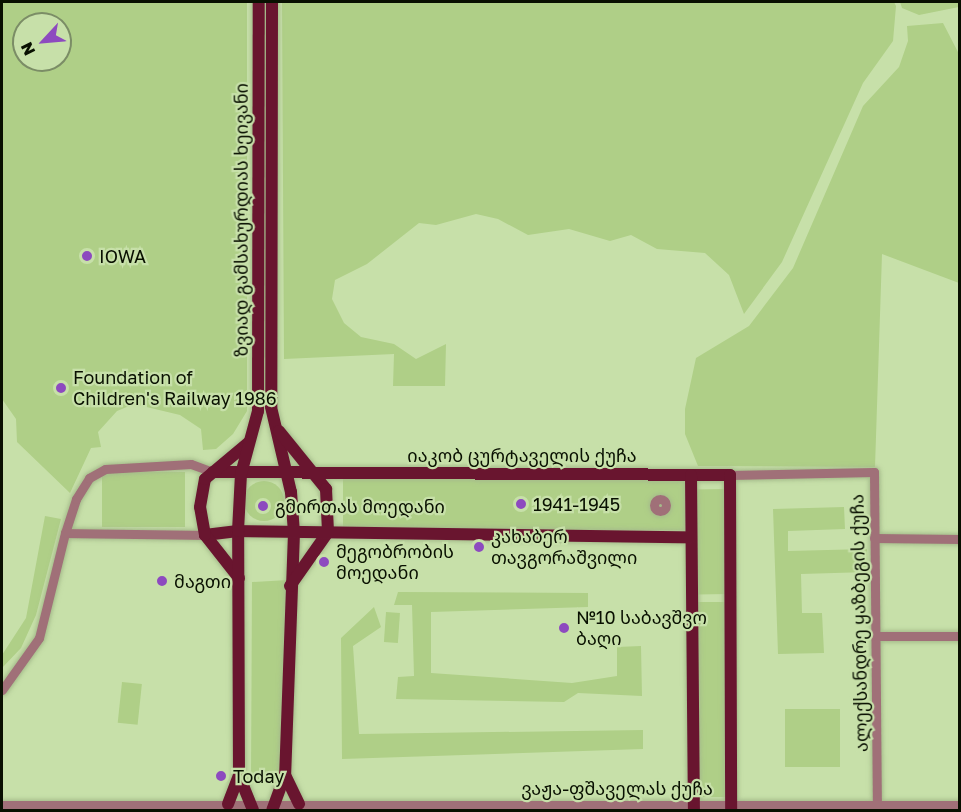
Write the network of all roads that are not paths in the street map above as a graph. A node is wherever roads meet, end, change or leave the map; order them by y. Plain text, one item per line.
1 (259, 2) edge
2 (272, 2) edge
3 (265, 22) junction
4 (274, 423) junction
5 (252, 437) junction
6 (313, 471) junction
7 (213, 472) junction
8 (287, 473) junction
9 (241, 474) junction
10 (691, 475) junction
11 (730, 475) junction
12 (238, 531) junction
13 (328, 532) junction
14 (65, 533) junction
15 (294, 533) junction
16 (205, 535) junction
17 (691, 537) junction
18 (874, 538) junction
19 (960, 539) edge
20 (239, 578) junction
21 (289, 586) junction
22 (875, 636) junction
23 (960, 636) edge
24 (2, 690) edge
25 (285, 775) junction
26 (239, 776) junction
27 (959, 802) edge
28 (228, 804) junction
29 (299, 804) junction
30 (2, 805) edge
31 (252, 807) edge
32 (273, 807) edge
33 (564, 807) edge
34 (694, 807) edge
35 (399, 808) edge
36 (731, 808) edge
37 (877, 808) edge

1 - 3 main road, ზვიად გამსახურდიას ხეივანი
2 - 3 main road, ზვიად გამსახურდიას ხეივანი
3 - 4 main road, ზვიად გამსახურდიას ხეივანი
3 - 5 main road, ზვიად გამსახურდიას ხეივანი
4 - 6 main road
4 - 8 main road
5 - 7 main road
5 - 9 main road
6 - 8 main road
6 - 10 main road, იაკობ ცურტაველის ქუჩა
6 - 13 main road
7 - 9 main road
7 - 14 street
7 - 16 main road
8 - 9 main road
8 - 15 main road
9 - 12 main road
10 - 11 main road, იაკობ ცურტაველის ქუჩა
10 - 17 main road
11 - 18 street, ალექსანდრე ყაზბეგის ქუჩა
11 - 36 main road
12 - 15 main road
12 - 16 main road
12 - 20 main road
13 - 15 main road
13 - 17 main road
13 - 21 main road
14 - 16 street
14 - 24 street
15 - 21 main road
16 - 20 main road
17 - 34 main road
18 - 19 street
18 - 22 street, ალექსანდრე ყაზბეგის ქუჩა
20 - 26 main road
21 - 25 main road
22 - 23 street
22 - 37 street, ალექსანდრე ყაზბეგის ქუჩა
25 - 29 main road
25 - 32 main road
26 - 28 main road
26 - 31 main road
27 - 37 street, ვაჟა-ფშაველას ქუჩა
28 - 30 street, ვაჟა-ფშაველას ქუჩა
28 - 31 street, ვაჟა-ფშაველას ქუჩა
29 - 32 street, ვაჟა-ფშაველას ქუჩა
29 - 35 street, ვაჟა-ფშაველას ქუჩა
31 - 32 street, ვაჟა-ფშაველას ქუჩა
33 - 34 street, ვაჟა-ფშაველას ქუჩა
33 - 35 street, ვაჟა-ფშაველას ქუჩა
34 - 36 street, ვაჟა-ფშაველას ქუჩა
36 - 37 street, ვაჟა-ფშაველას ქუჩა

